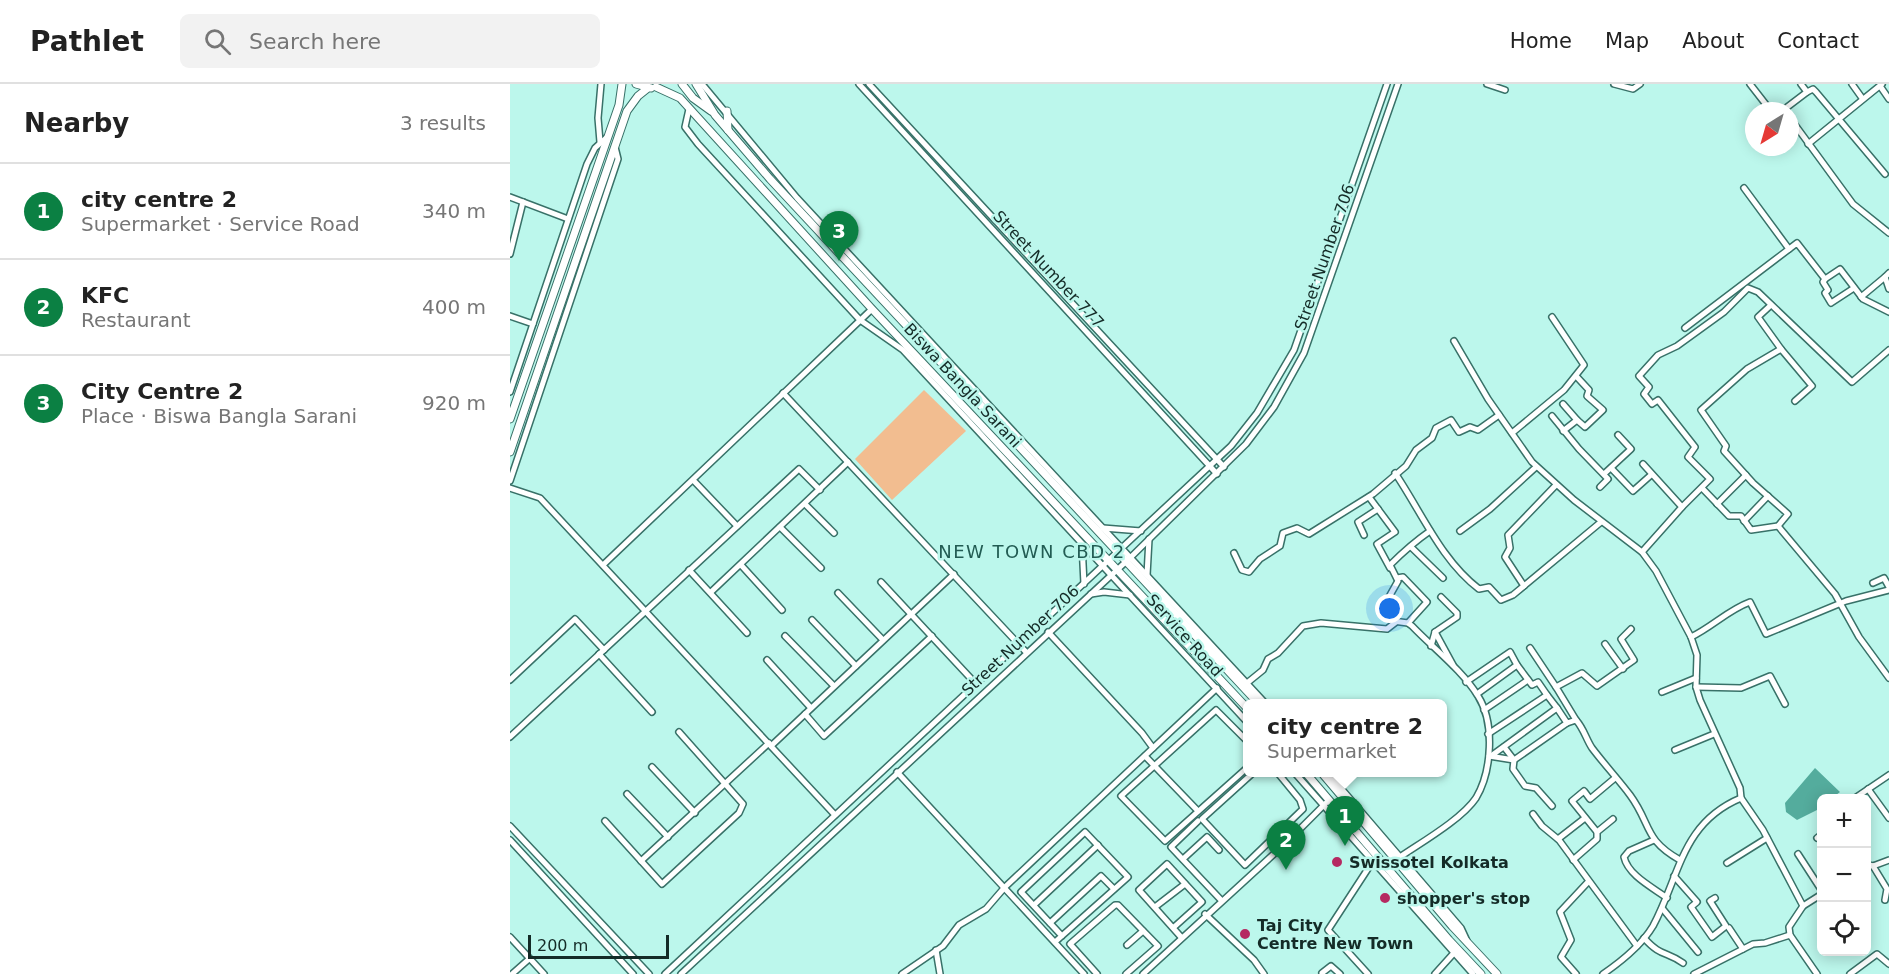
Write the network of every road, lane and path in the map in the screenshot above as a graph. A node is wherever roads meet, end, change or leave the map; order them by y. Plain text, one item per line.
1 (601, 84) edge
2 (622, 84) edge
3 (636, 84) edge
4 (682, 84) edge
5 (696, 84) edge
6 (702, 84) edge
7 (859, 84) edge
8 (869, 84) edge
9 (1387, 84) edge
10 (1398, 84) edge
11 (1487, 84) edge
12 (1614, 84) edge
13 (1750, 84) edge
14 (1801, 84) edge
15 (1852, 84) edge
16 (1638, 85) edge
17 (1879, 85) edge
18 (655, 86) edge
19 (1505, 90) dead end
20 (1808, 92) junction
21 (1862, 98) junction
22 (1889, 99) edge
23 (1764, 102) edge
24 (1795, 102) edge
25 (689, 109) junction
26 (727, 111) junction
27 (715, 115) junction
28 (1838, 120) junction
29 (728, 131) junction
30 (1799, 131) edge
31 (603, 140) junction
32 (1808, 144) junction
33 (614, 146) junction
34 (1885, 174) dead end
35 (1744, 188) dead end
36 (510, 197) edge
37 (523, 202) junction
38 (797, 203) junction
39 (568, 219) junction
40 (1889, 233) edge
41 (512, 242) edge
42 (1789, 249) junction
43 (510, 254) edge
44 (1887, 275) edge
45 (1825, 279) junction
46 (1742, 283) junction
47 (1748, 288) junction
48 (1854, 288) junction
49 (1889, 289) edge
50 (1861, 297) junction
51 (1770, 305) junction
52 (872, 309) junction
53 (897, 311) junction
54 (1889, 312) edge
55 (510, 316) edge
56 (1552, 317) dead end
57 (860, 320) junction
58 (533, 324) junction
59 (1685, 328) dead end
60 (1454, 341) dead end
61 (1781, 349) junction
62 (1889, 350) edge
63 (513, 374) edge
64 (1576, 376) junction
65 (510, 392) edge
66 (783, 393) junction
67 (1795, 401) dead end
68 (1563, 404) dead end
69 (1499, 415) junction
70 (1552, 416) dead end
71 (510, 420) edge
72 (1577, 420) junction
73 (1563, 431) junction
74 (1512, 433) junction
75 (1618, 435) dead end
76 (510, 452) edge
77 (1217, 459) junction
78 (848, 462) junction
79 (1643, 464) dead end
80 (1210, 465) junction
81 (1224, 467) junction
82 (1536, 467) junction
83 (1611, 468) junction
84 (1217, 474) junction
85 (1395, 474) junction
86 (1604, 474) junction
87 (1651, 475) junction
88 (1746, 475) junction
89 (510, 481) edge
90 (694, 481) junction
91 (1556, 485) junction
92 (1600, 487) dead end
93 (510, 488) edge
94 (1702, 488) junction
95 (820, 490) junction
96 (1768, 496) junction
97 (1369, 497) junction
98 (805, 504) junction
99 (1717, 504) junction
100 (1682, 507) junction
101 (1378, 509) junction
102 (1744, 521) junction
103 (1601, 522) junction
104 (737, 526) junction
105 (1778, 526) junction
106 (780, 528) junction
107 (1103, 528) junction
108 (1141, 531) junction
109 (1430, 531) junction
110 (1460, 531) dead end
111 (834, 533) dead end
112 (1364, 535) dead end
113 (1149, 540) junction
114 (1082, 541) junction
115 (1412, 547) junction
116 (1120, 550) junction
117 (1642, 552) junction
118 (1234, 553) dead end
119 (1128, 559) junction
120 (1106, 563) junction
121 (741, 564) junction
122 (603, 565) junction
123 (821, 568) dead end
124 (1390, 568) junction
125 (689, 570) junction
126 (1114, 572) junction
127 (954, 574) junction
128 (1147, 575) junction
129 (1397, 578) junction
130 (1443, 578) dead end
131 (881, 582) dead end
132 (1873, 583) dead end
133 (1084, 584) junction
134 (1524, 586) junction
135 (1889, 589) edge
136 (711, 592) junction
137 (838, 593) dead end
138 (1089, 594) junction
139 (1131, 596) junction
140 (1441, 597) dead end
141 (1841, 603) junction
142 (782, 610) dead end
143 (646, 611) junction
144 (912, 614) junction
145 (812, 620) dead end
146 (1396, 622) junction
147 (1408, 623) junction
148 (1631, 629) dead end
149 (1048, 632) junction
150 (1435, 632) junction
151 (747, 633) dead end
152 (785, 636) dead end
153 (932, 636) junction
154 (1691, 637) junction
155 (884, 640) junction
156 (1605, 644) dead end
157 (1018, 645) junction
158 (1431, 646) junction
159 (1530, 648) dead end
160 (602, 652) junction
161 (1026, 652) junction
162 (767, 660) dead end
163 (1516, 665) junction
164 (856, 666) junction
165 (1623, 669) junction
166 (1457, 673) junction
167 (1696, 678) junction
168 (1889, 678) edge
169 (510, 680) edge
170 (1528, 680) junction
171 (1466, 682) junction
172 (1223, 683) junction
173 (1247, 683) junction
174 (976, 684) junction
175 (834, 686) junction
176 (1556, 687) junction
177 (1696, 687) junction
178 (1216, 689) junction
179 (1662, 692) dead end
180 (1477, 694) junction
181 (1547, 695) junction
182 (1254, 699) edge
183 (1261, 699) edge
184 (1243, 704) edge
185 (1785, 704) dead end
186 (811, 708) junction
187 (1557, 708) junction
188 (1484, 710) junction
189 (652, 712) dead end
190 (805, 714) junction
191 (1243, 718) edge
192 (1576, 720) junction
193 (1567, 723) junction
194 (678, 732) dead end
195 (1488, 734) junction
196 (1714, 734) junction
197 (1243, 736) edge
198 (510, 737) edge
199 (770, 744) junction
200 (1504, 747) junction
201 (1153, 748) junction
202 (1675, 750) dead end
203 (1145, 756) junction
204 (1490, 756) junction
205 (1514, 760) junction
206 (1154, 765) junction
207 (652, 767) dead end
208 (1243, 771) edge
209 (897, 772) junction
210 (1889, 775) edge
211 (1248, 777) edge
212 (1281, 777) edge
213 (1299, 777) edge
214 (1309, 777) edge
215 (1325, 777) edge
216 (1331, 777) edge
217 (1615, 778) junction
218 (726, 784) junction
219 (1868, 789) junction
220 (627, 794) dead end
221 (1860, 794) edge
222 (1741, 798) junction
223 (1327, 803) junction
224 (1552, 806) dead end
225 (1198, 811) junction
226 (695, 813) junction
227 (1533, 814) dead end
228 (835, 815) junction
229 (1585, 818) junction
230 (1889, 818) edge
231 (1613, 819) dead end
232 (1198, 820) dead end
233 (605, 821) dead end
234 (1076, 821) junction
235 (510, 826) edge
236 (1085, 831) junction
237 (1597, 832) junction
238 (1278, 835) junction
239 (668, 837) junction
240 (1767, 838) junction
241 (1558, 839) junction
242 (1654, 840) junction
243 (511, 844) edge
244 (1285, 844) junction
245 (1098, 845) junction
246 (1219, 850) dead end
247 (1798, 854) dead end
248 (1400, 857) junction
249 (1183, 859) junction
250 (1573, 860) junction
251 (1680, 860) junction
252 (641, 861) junction
253 (1373, 861) junction
254 (1889, 861) edge
255 (1727, 863) dead end
256 (1871, 865) edge
257 (1874, 866) junction
258 (1674, 876) junction
259 (1588, 882) junction
260 (1185, 884) junction
261 (1817, 885) edge
262 (1005, 887) junction
263 (1114, 889) junction
264 (1817, 895) edge
265 (1667, 898) junction
266 (1715, 898) dead end
267 (1221, 900) junction
268 (1885, 900) dead end
269 (1034, 905) junction
270 (1803, 906) junction
271 (1155, 907) junction
272 (1662, 908) junction
273 (1205, 914) junction
274 (1050, 923) junction
275 (1173, 928) junction
276 (1730, 928) dead end
277 (1143, 930) junction
278 (1790, 935) junction
279 (1062, 936) junction
280 (510, 937) edge
281 (1181, 937) junction
282 (1644, 938) junction
283 (1055, 942) junction
284 (1467, 943) junction
285 (1127, 945) dead end
286 (1637, 946) junction
287 (1743, 949) junction
288 (936, 950) junction
289 (1698, 952) dead end
290 (1454, 954) junction
291 (529, 958) junction
292 (1683, 963) dead end
293 (1138, 964) junction
294 (1889, 964) edge
295 (1612, 972) edge
296 (1144, 973) edge
297 (1366, 973) edge
298 (512, 974) edge
299 (544, 974) edge
300 (633, 974) edge
301 (649, 974) edge
302 (665, 974) edge
303 (681, 974) edge
304 (902, 974) edge
305 (940, 974) edge
306 (1084, 974) edge
307 (1096, 974) edge
308 (1126, 974) edge
309 (1264, 974) edge
310 (1322, 974) edge
311 (1340, 974) edge
312 (1435, 974) edge
313 (1473, 974) edge
314 (1481, 974) edge
315 (1497, 974) edge
316 (1576, 974) edge
317 (1603, 974) edge
318 (1694, 974) edge
319 (1817, 974) edge
320 (1850, 974) edge

1 - 31 street
2 - 31 main road
3 - 18 main road, Biswa Bangla Sarani
4 - 27 main road
5 - 27 main road, Biswa Bangla Sarani
6 - 26 street
7 - 80 street, Street Number 777
8 - 77 street, Street Number 777
9 - 77 street, Street Number 706
10 - 81 street, Street Number 706
11 - 19 street
12 - 16 street
13 - 23 street
14 - 20 street
15 - 21 street
17 - 21 street
17 - 22 street
18 - 25 main road, Biswa Bangla Sarani
18 - 33 main road
20 - 24 street
20 - 28 street
21 - 28 street
25 - 52 main road, Biswa Bangla Sarani
25 - 57 street
26 - 29 main road
26 - 38 street
27 - 29 main road, Biswa Bangla Sarani
28 - 32 street
28 - 34 street
29 - 38 main road, Biswa Bangla Sarani
30 - 32 street
31 - 39 street
31 - 71 main road
32 - 40 street
33 - 76 main road
33 - 89 street
35 - 42 street
36 - 37 street
37 - 39 street
37 - 41 street
38 - 53 main road, Biswa Bangla Sarani
39 - 58 street
41 - 43 street
42 - 45 street
42 - 46 street
44 - 49 street
44 - 50 street
45 - 48 street
45 - 48 street
46 - 47 street
46 - 59 street
47 - 51 street
47 - 94 street
48 - 50 street
50 - 54 street
51 - 61 street
51 - 62 street
52 - 57 street
52 - 120 main road, Biswa Bangla Sarani
53 - 107 street
53 - 116 main road, Biswa Bangla Sarani
55 - 58 street
56 - 64 street
57 - 66 street
57 - 114 street
58 - 63 street
60 - 69 street
61 - 67 street
61 - 88 street
63 - 65 street
64 - 72 street
64 - 74 street
66 - 78 street
66 - 90 street
68 - 72 street
69 - 74 street
69 - 85 street
70 - 73 street
72 - 73 street
73 - 86 street
74 - 82 street
75 - 83 street
77 - 80 street, Street Number 706
77 - 81 street, Street Number 777
78 - 95 street
78 - 127 street
79 - 87 street
80 - 84 street, Street Number 777
80 - 108 street, Street Number 706
81 - 84 street, Street Number 706
82 - 91 street
82 - 110 street
83 - 86 street
83 - 87 street
84 - 113 street, Street Number 706
85 - 97 street
85 - 109 street
86 - 92 street
87 - 100 street
88 - 96 street
88 - 99 street
90 - 104 street
90 - 122 street
91 - 103 street
91 - 134 street
93 - 122 street
94 - 99 street
94 - 100 street
95 - 98 street
95 - 104 street
96 - 102 street
96 - 105 street
97 - 101 street
97 - 118 street
98 - 106 street
98 - 111 street
99 - 102 street
100 - 117 street
101 - 112 street
101 - 124 street
102 - 105 street
103 - 117 street
103 - 134 street
104 - 125 street
105 - 141 street
106 - 121 street
106 - 123 street
107 - 108 street
107 - 116 street
108 - 116 street, Street Number 706
109 - 115 street
109 - 134 street
113 - 119 street, Street Number 706
113 - 128 street
114 - 120 street
114 - 133 street
115 - 124 street
115 - 130 street
116 - 119 main road, Biswa Bangla Sarani
116 - 120 street, Street Number 706
117 - 154 street
119 - 126 street, Street Number 706
119 - 128 street
119 - 182 main road, Biswa Bangla Sarani
120 - 126 main road, Biswa Bangla Sarani
120 - 133 street, Street Number 706
121 - 136 street
121 - 142 street
122 - 143 street
124 - 129 street
125 - 136 street
125 - 143 street
126 - 138 street, Street Number 706
126 - 139 street
126 - 172 main road, Biswa Bangla Sarani
127 - 144 street
127 - 157 street
128 - 173 street
129 - 146 street
129 - 147 street
131 - 144 street
132 - 135 street
133 - 157 street, Street Number 706
135 - 141 street
136 - 151 street
137 - 155 street
138 - 139 street, Service Road
138 - 149 street, Street Number 706
139 - 178 street, Service Road
140 - 150 street
141 - 154 street
141 - 168 street
143 - 160 street
143 - 199 street
144 - 153 street
144 - 155 street
145 - 164 street
146 - 147 street
146 - 173 street
147 - 158 street
148 - 165 street
149 - 161 street, Street Number 706
149 - 201 street
150 - 158 street
150 - 166 street
152 - 175 street
153 - 174 street
153 - 190 street
154 - 167 street
155 - 164 street
156 - 165 street
157 - 161 street
157 - 174 street, Street Number 706
158 - 166 street
159 - 176 street
160 - 169 street
160 - 189 street
160 - 198 street
161 - 209 street, Street Number 706
162 - 186 street
163 - 170 street
163 - 171 street
163 - 180 street
164 - 175 street
165 - 176 street
166 - 171 street
167 - 177 street
167 - 179 street
170 - 181 street
170 - 188 street
171 - 180 street
172 - 178 street
172 - 184 main road, Biswa Bangla Sarani
173 - 183 street
174 - 228 street, Street Number 706
175 - 186 street
176 - 192 street
177 - 185 street
177 - 196 street
178 - 191 street, Service Road
178 - 201 street
180 - 188 street
181 - 187 street
181 - 195 street
186 - 190 street
187 - 193 street
187 - 200 street
188 - 195 street
190 - 199 street
192 - 193 street
192 - 217 street
193 - 205 street
194 - 218 street
195 - 204 street
196 - 202 street
196 - 222 street
197 - 206 street
199 - 218 street
199 - 228 street
200 - 204 street
200 - 205 street
201 - 203 street
203 - 206 street
203 - 234 street
204 - 205 street
204 - 248 street
205 - 224 street
206 - 225 street
206 - 225 street
207 - 226 street
208 - 225 street
209 - 262 street
209 - 303 street, Street Number 706
210 - 219 street
211 - 238 street
212 - 238 street
213 - 223 street
214 - 223 main road
215 - 284 main road
216 - 248 street
217 - 229 street
217 - 242 street
218 - 226 street
218 - 252 street
219 - 221 street
219 - 230 street
220 - 239 street
222 - 240 street
222 - 251 street
223 - 244 street
223 - 253 street
223 - 314 main road
226 - 239 street
227 - 241 street
228 - 302 street, Street Number 706
229 - 237 street
229 - 241 street
231 - 237 street
232 - 249 street
233 - 252 street
234 - 236 street
234 - 262 street
235 - 301 street
236 - 245 street
236 - 269 street
237 - 250 street
238 - 244 street
239 - 252 street
240 - 255 street
240 - 270 street
241 - 250 street
242 - 251 street
242 - 265 street
243 - 300 street
244 - 267 street
245 - 263 street
245 - 269 street
246 - 249 street
247 - 261 street
248 - 284 street
249 - 267 street
250 - 259 street
251 - 258 street
253 - 290 street
253 - 297 street
254 - 257 street
256 - 257 street
257 - 268 street
258 - 265 street
258 - 266 street
259 - 286 street
259 - 316 street
260 - 271 street
260 - 271 street
260 - 275 street
262 - 283 street
262 - 288 street
263 - 274 street
263 - 279 street
264 - 270 street
265 - 272 street
267 - 273 street
269 - 274 street
270 - 278 street
271 - 275 street
272 - 282 street
272 - 289 street
273 - 281 street
273 - 309 street
274 - 279 street
275 - 281 street
276 - 287 street
277 - 285 street
277 - 293 street
277 - 307 street
278 - 287 street
278 - 319 street
279 - 283 street
280 - 291 street
281 - 296 street
282 - 286 street
282 - 292 street
283 - 306 street
284 - 315 main road
286 - 295 street
287 - 318 street
288 - 304 street
288 - 305 street
290 - 312 street
290 - 313 street
291 - 298 street
291 - 299 street
293 - 296 street
293 - 308 street
294 - 320 street
295 - 317 street
310 - 311 street

